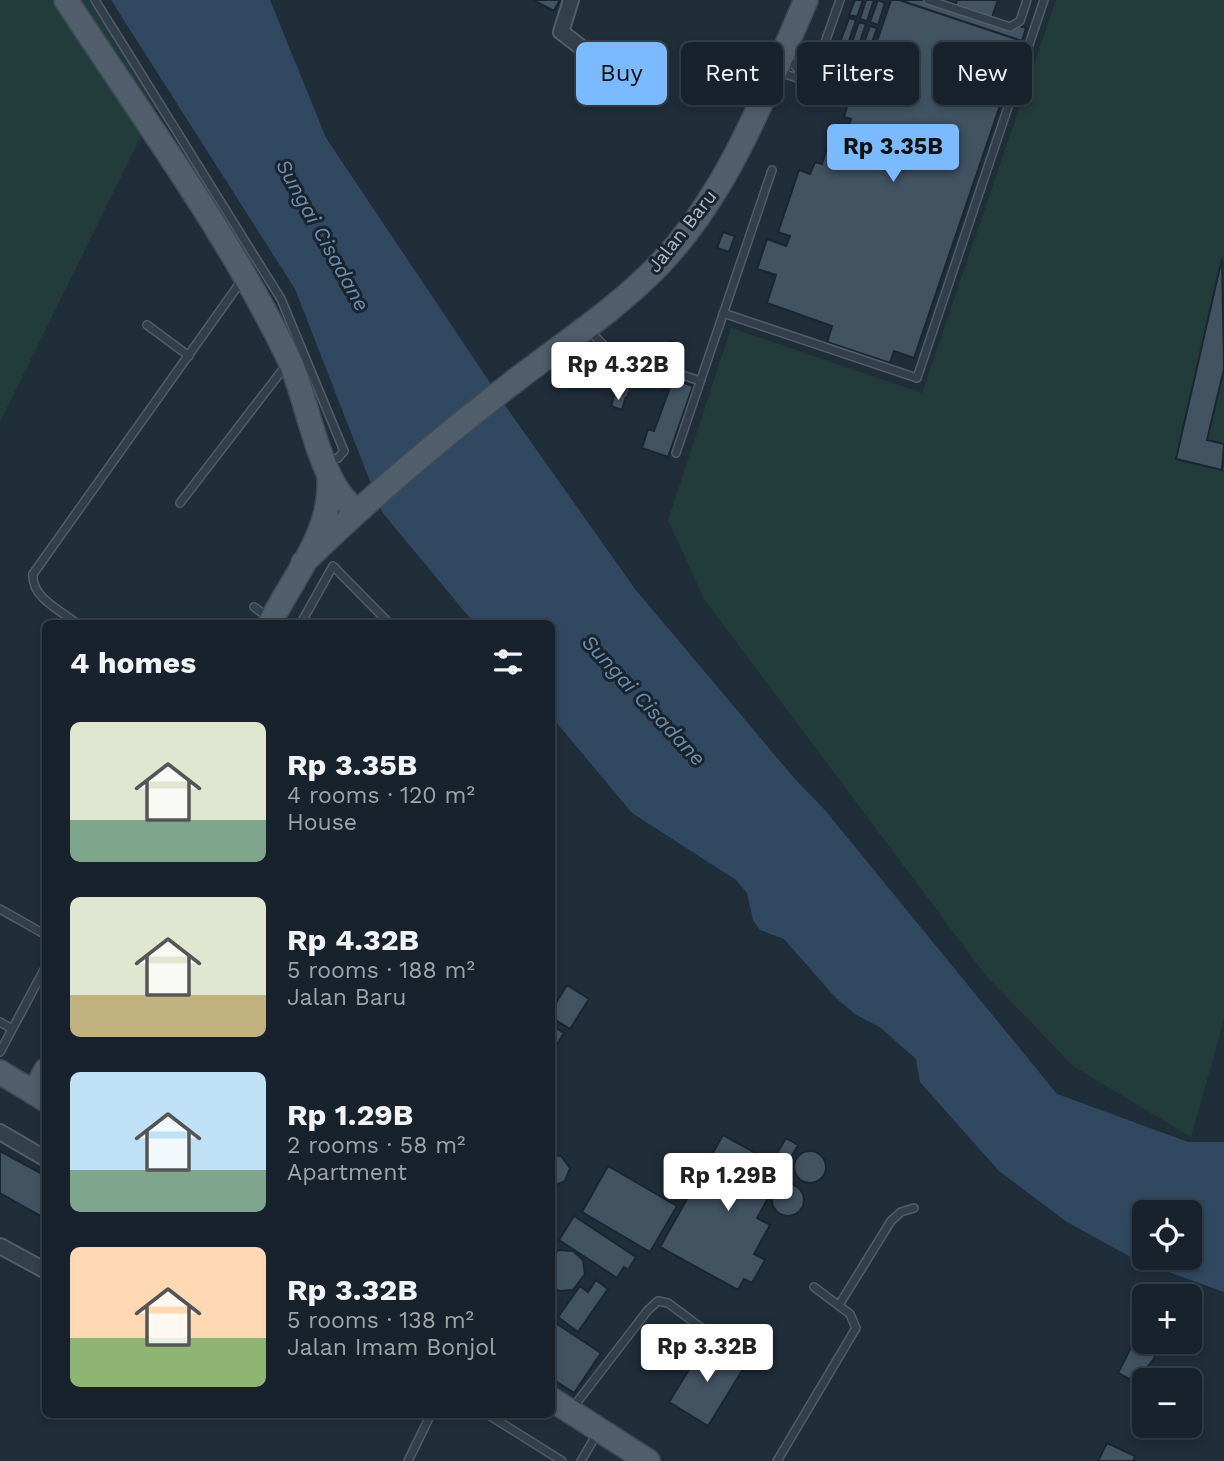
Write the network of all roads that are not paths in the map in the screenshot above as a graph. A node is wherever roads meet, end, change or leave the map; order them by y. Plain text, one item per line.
1 (66, 0) edge
2 (95, 0) edge
3 (570, 0) edge
4 (806, 0) edge
5 (841, 0) edge
6 (928, 0) edge
7 (1027, 0) edge
8 (1044, 0) edge
9 (826, 42) edge
10 (576, 43) edge
11 (783, 54) edge
12 (759, 105) edge
13 (772, 170) dead end
14 (246, 275) junction
15 (723, 313) junction
16 (147, 326) dead end
17 (587, 328) junction
18 (189, 355) junction
19 (635, 358) junction
20 (290, 360) junction
21 (700, 381) junction
22 (622, 393) dead end
23 (676, 453) dead end
24 (327, 467) junction
25 (180, 503) dead end
26 (360, 508) junction
27 (303, 563) junction
28 (265, 616) edge
29 (72, 620) edge
30 (303, 620) edge
31 (386, 620) edge
32 (0, 909) edge
33 (42, 933) edge
34 (42, 973) edge
35 (0, 1022) edge
36 (12, 1029) junction
37 (0, 1052) edge
38 (0, 1072) edge
39 (40, 1096) edge
40 (0, 1132) edge
41 (42, 1157) edge
42 (914, 1208) dead end
43 (0, 1246) edge
44 (42, 1269) edge
45 (814, 1287) dead end
46 (839, 1305) junction
47 (732, 1350) dead end
48 (561, 1404) edge
49 (429, 1418) edge
50 (492, 1418) edge
51 (600, 1429) junction
52 (408, 1461) edge
53 (562, 1461) edge
54 (581, 1461) edge
55 (648, 1461) edge
56 (777, 1461) edge

1 - 14 main road
2 - 24 lane
3 - 10 street
4 - 11 main road, Jalan Baru
5 - 9 lane
6 - 7 lane
8 - 15 lane
12 - 17 main road, Jalan Baru
13 - 15 lane
14 - 18 lane
14 - 20 main road
15 - 21 lane
16 - 18 lane
17 - 19 lane
17 - 26 main road, Jalan Baru
18 - 29 lane
19 - 21 lane
19 - 22 lane
20 - 24 main road
20 - 25 lane
21 - 23 lane
24 - 26 main road
24 - 27 main road
26 - 27 main road, Jalan Baru
27 - 28 main road
30 - 31 lane
32 - 33 lane
34 - 36 lane
35 - 36 lane
36 - 37 lane
38 - 39 main road
40 - 41 street
42 - 46 lane
43 - 44 street
45 - 46 lane
46 - 56 lane
47 - 48 lane
48 - 51 main road
49 - 52 lane
50 - 53 lane
51 - 54 lane
51 - 55 main road

